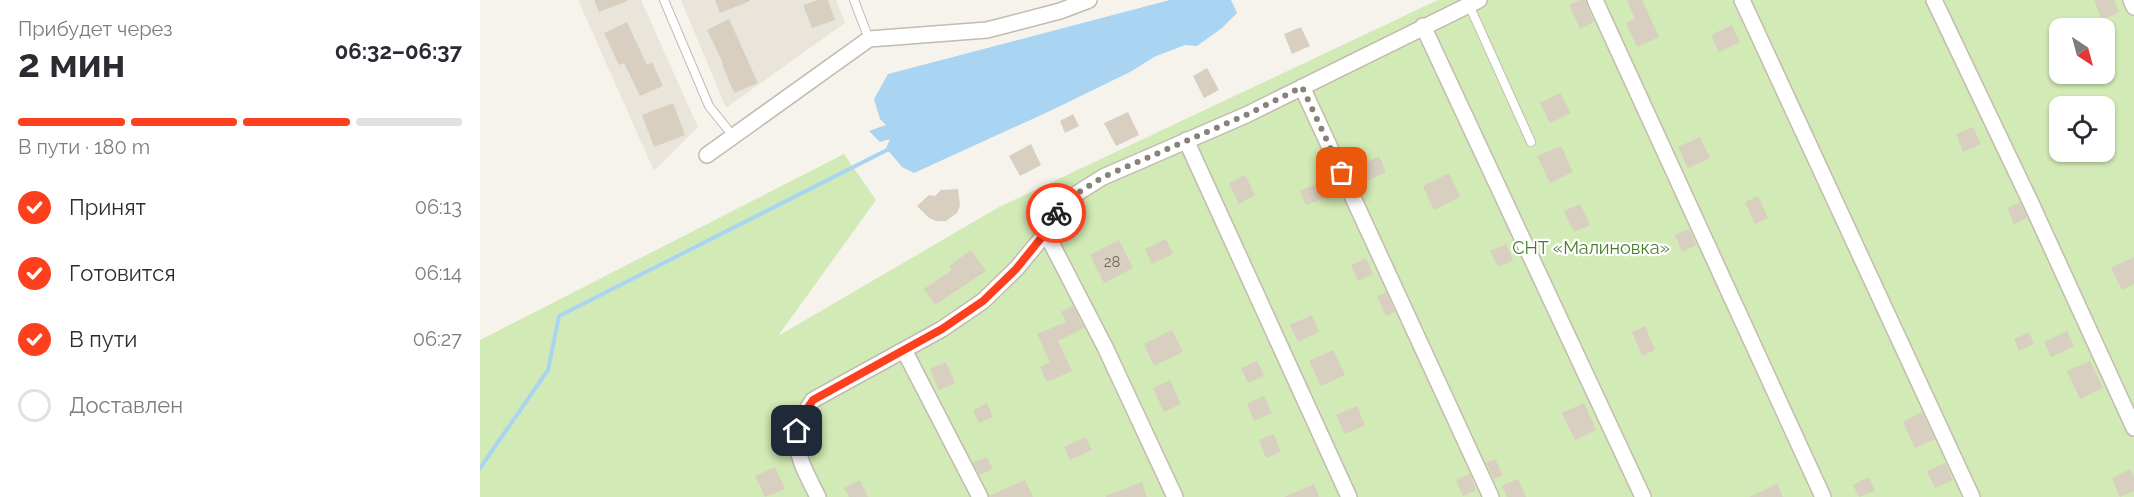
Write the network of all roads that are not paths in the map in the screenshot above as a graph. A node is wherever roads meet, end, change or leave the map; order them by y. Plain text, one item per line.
1 (664, 0) edge
2 (854, 0) edge
3 (1089, 0) edge
4 (1595, 0) edge
5 (1742, 0) edge
6 (1934, 0) edge
7 (2131, 0) edge
8 (1474, 2) edge
9 (2134, 7) edge
10 (1423, 26) junction
11 (868, 39) junction
12 (1302, 87) junction
13 (733, 136) junction
14 (1186, 140) junction
15 (1531, 142) dead end
16 (707, 155) dead end
17 (1046, 232) junction
18 (904, 350) junction
19 (2134, 428) edge
20 (818, 497) edge
21 (980, 497) edge
22 (1175, 497) edge
23 (1349, 497) edge
24 (1491, 497) edge
25 (1643, 497) edge
26 (1823, 497) edge
27 (1972, 497) edge

1 - 13 lane
2 - 11 lane
3 - 11 street
4 - 26 street
5 - 27 street
6 - 19 street
7 - 9 street
8 - 10 street
8 - 15 lane
10 - 12 street
10 - 25 street
11 - 13 street
12 - 14 street
12 - 24 street
13 - 16 street
14 - 17 street
14 - 23 street
17 - 18 street
17 - 22 street
18 - 20 street
18 - 21 street

